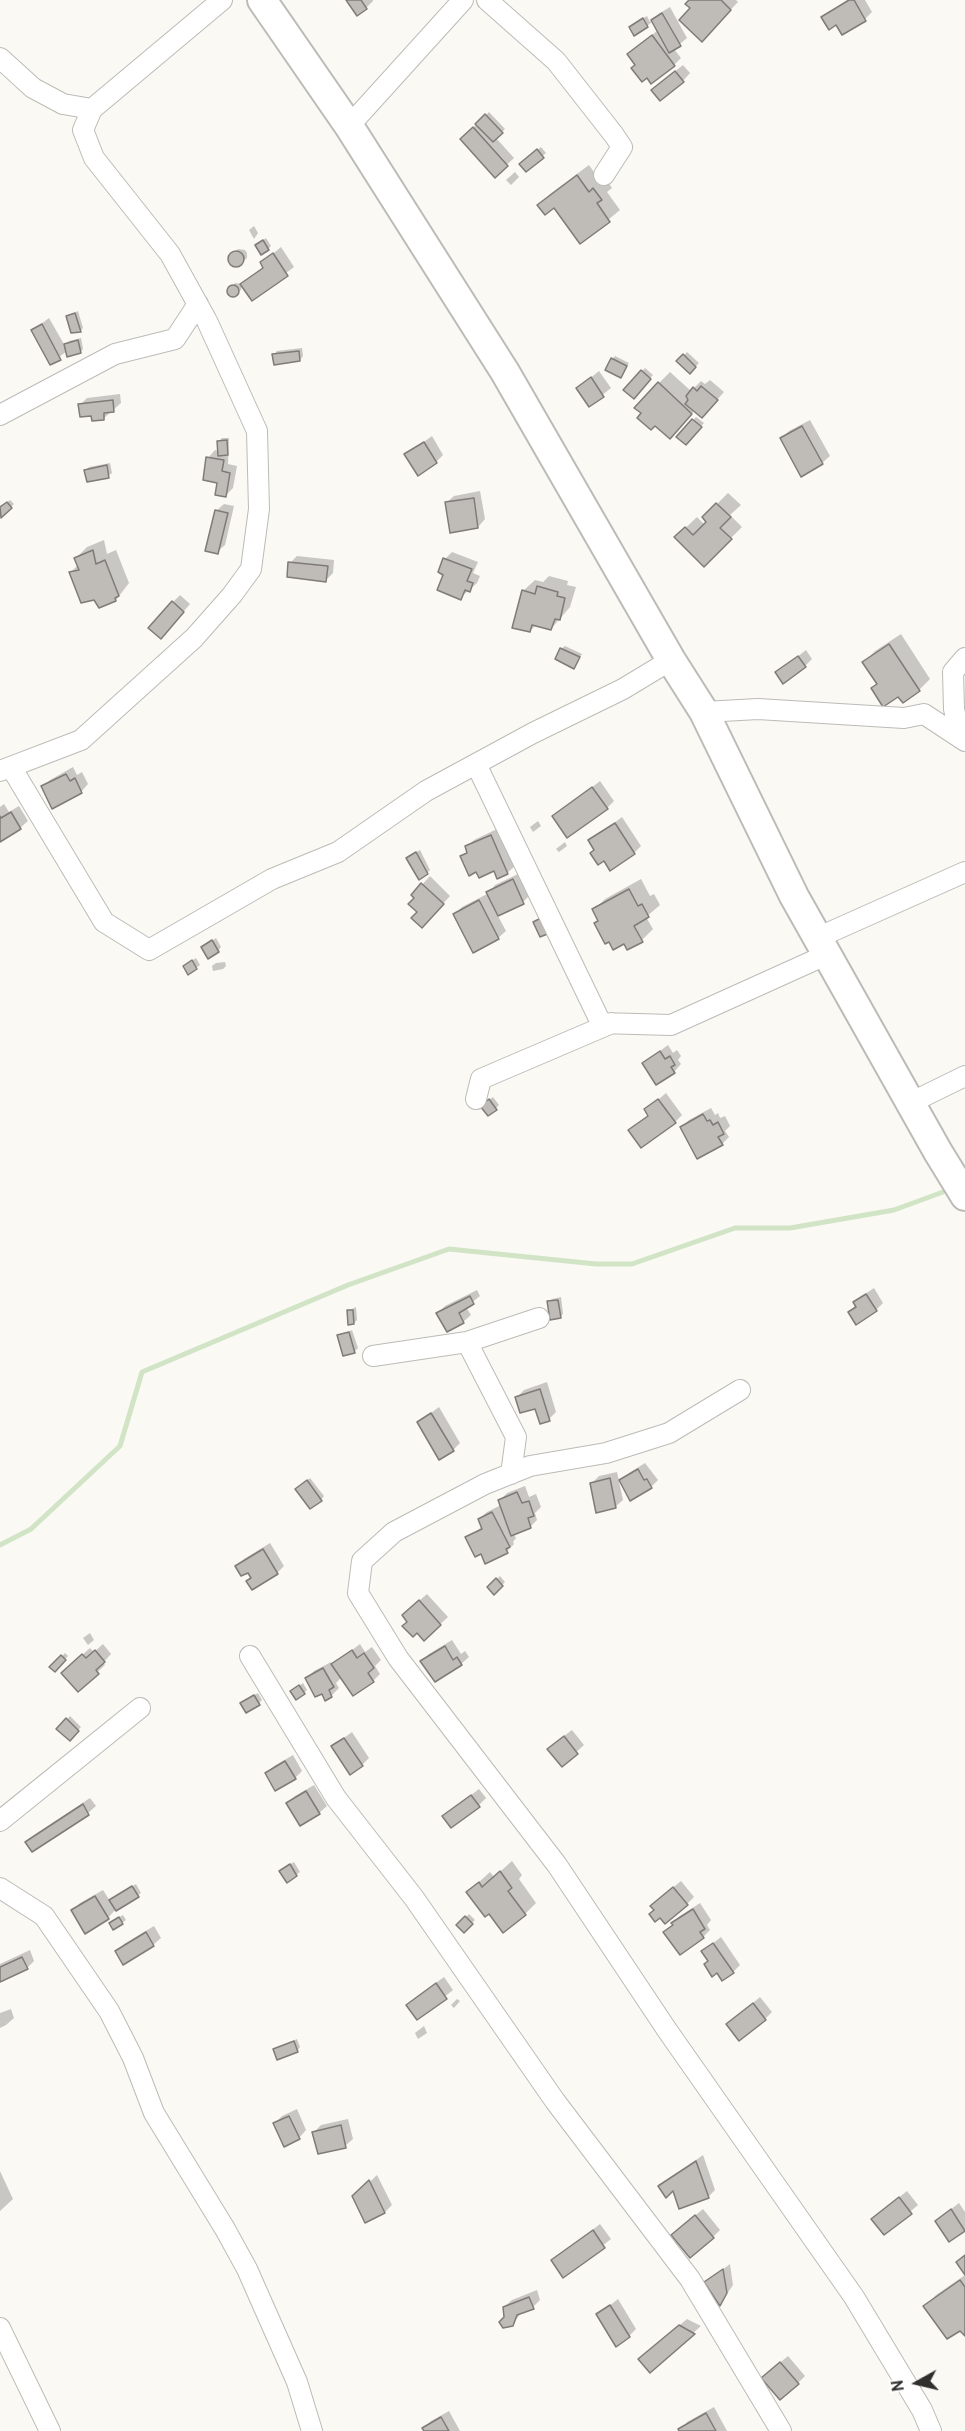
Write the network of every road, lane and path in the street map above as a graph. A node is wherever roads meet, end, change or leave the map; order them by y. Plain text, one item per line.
1 (222, 0) edge
2 (262, 0) edge
3 (464, 0) edge
4 (488, 0) edge
5 (0, 58) edge
6 (92, 109) junction
7 (349, 126) junction
8 (604, 175) dead end
9 (198, 304) junction
10 (0, 415) edge
11 (965, 658) edge
12 (671, 660) junction
13 (704, 712) junction
14 (963, 739) edge
15 (476, 764) junction
16 (5, 769) edge
17 (965, 872) edge
18 (822, 946) junction
19 (612, 1023) junction
20 (965, 1076) edge
21 (476, 1099) dead end
22 (910, 1103) junction
23 (965, 1196) edge
24 (539, 1318) dead end
25 (467, 1342) junction
26 (373, 1356) dead end
27 (740, 1390) dead end
28 (511, 1474) junction
29 (250, 1656) dead end
30 (140, 1708) dead end
31 (0, 1821) edge
32 (0, 1888) edge
33 (0, 2328) edge
34 (50, 2431) edge
35 (312, 2431) edge
36 (781, 2431) edge
37 (931, 2431) edge

1 - 6 street
2 - 7 street
3 - 7 street
4 - 8 street
5 - 6 street
6 - 9 street
7 - 12 street
9 - 10 street
9 - 16 street
11 - 14 street
12 - 13 street
12 - 15 street
13 - 14 street
13 - 18 street
15 - 16 street
15 - 19 street
17 - 18 street
18 - 19 street
18 - 22 street
19 - 21 street
20 - 22 street
22 - 23 street
24 - 25 street
25 - 26 street
25 - 28 street
27 - 28 street
28 - 37 street
29 - 36 street
30 - 31 street
32 - 35 street
33 - 34 street

